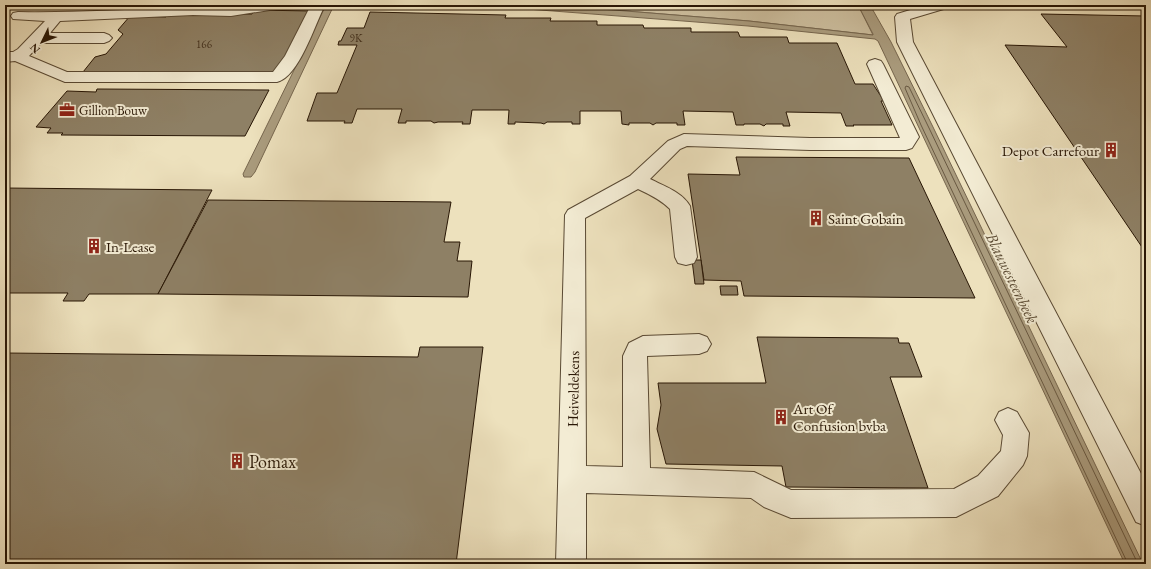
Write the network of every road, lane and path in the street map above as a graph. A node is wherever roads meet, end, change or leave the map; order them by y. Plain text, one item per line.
1 (30, 5) edge
2 (276, 5) edge
3 (318, 5) edge
4 (942, 5) edge
5 (51, 17) junction
6 (37, 38) junction
7 (104, 38) dead end
8 (11, 57) edge
9 (875, 64) dead end
10 (637, 181) junction
11 (686, 257) dead end
12 (699, 344) dead end
13 (1008, 420) dead end
14 (572, 479) junction
15 (637, 481) junction
16 (1146, 512) edge
17 (571, 564) edge

1 - 5 street
2 - 5 street
3 - 8 street
4 - 16 street
5 - 6 street
6 - 7 street
6 - 8 street
9 - 10 street
10 - 11 street
10 - 14 street, Heiveldekens
12 - 15 street
13 - 15 street
14 - 15 street
14 - 17 street, Heiveldekens

